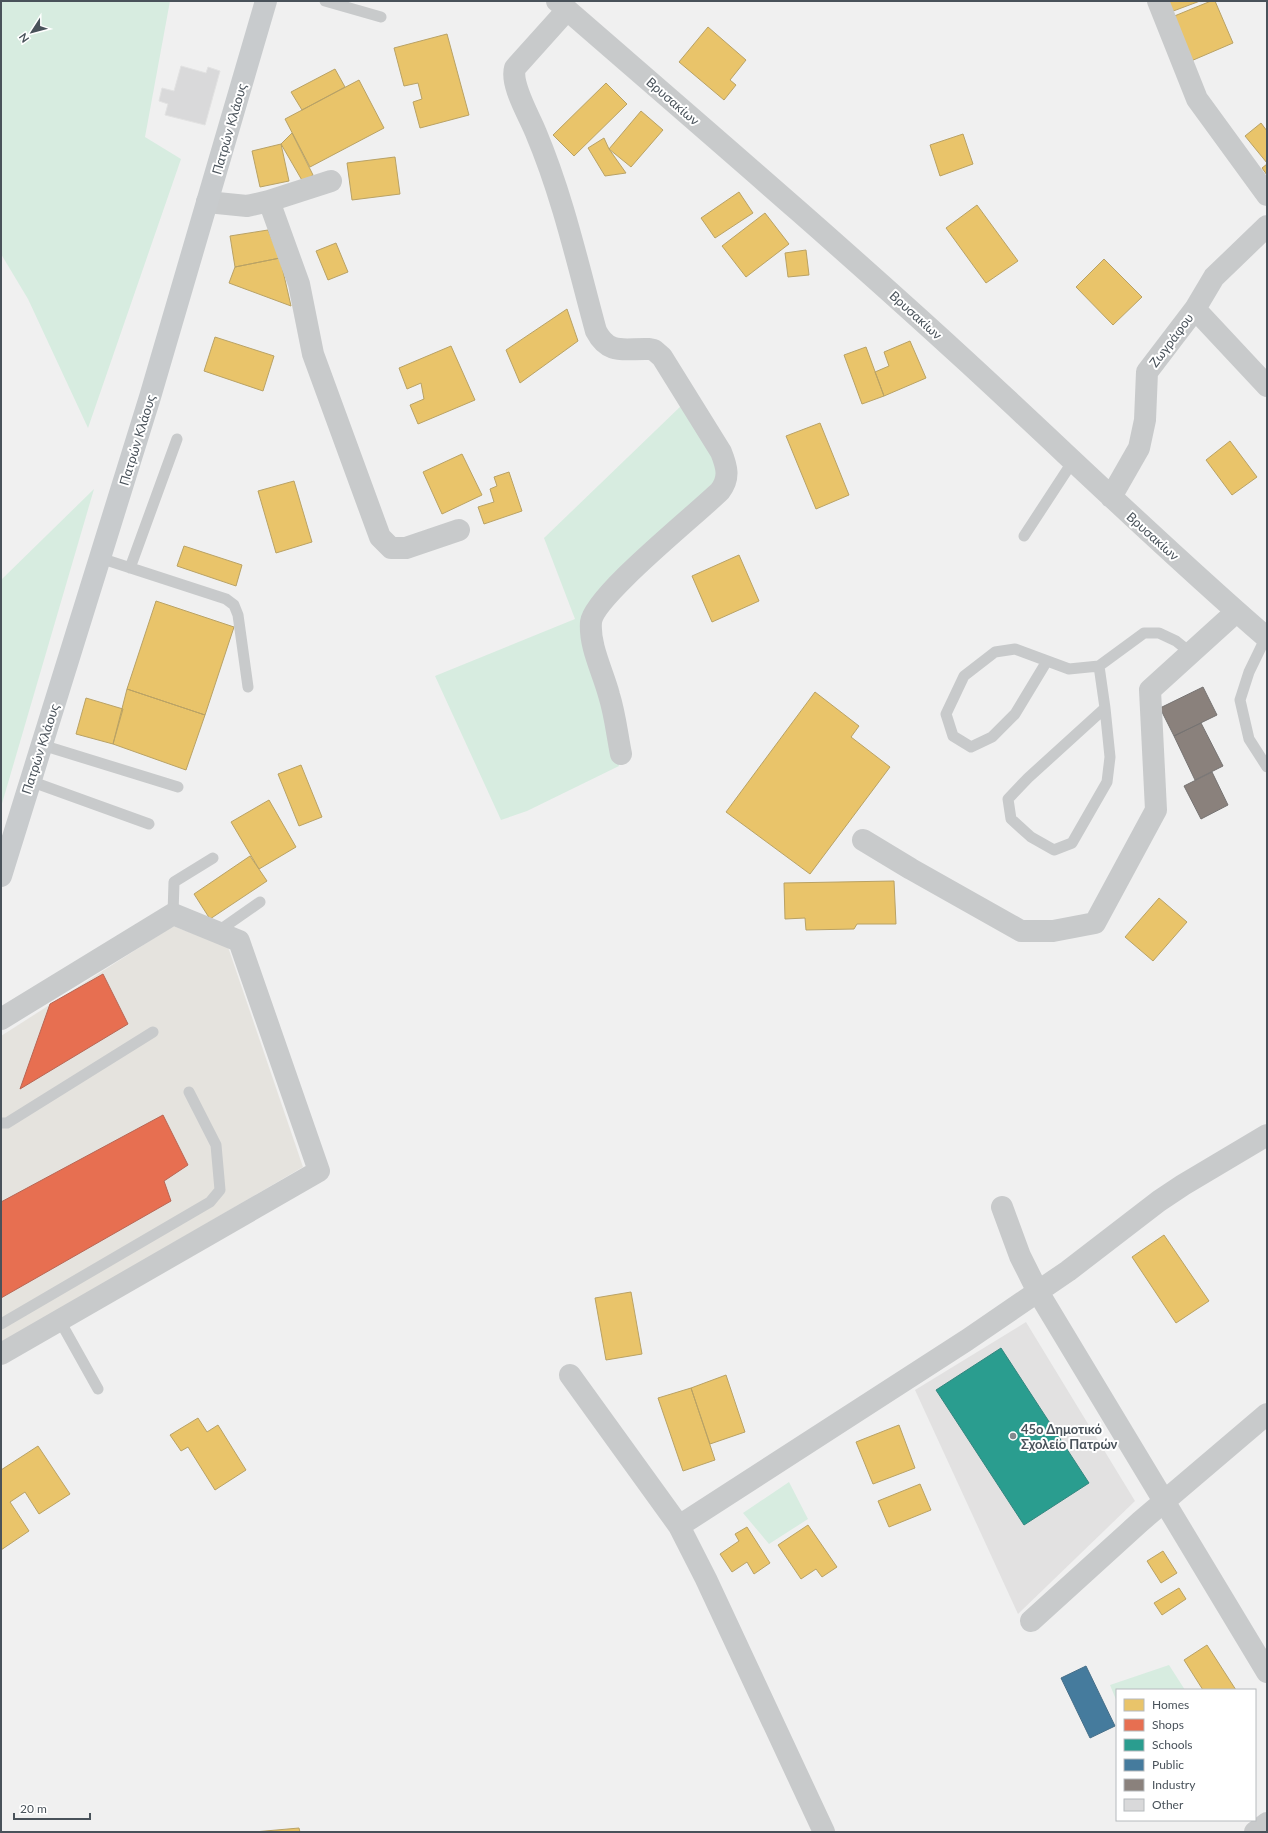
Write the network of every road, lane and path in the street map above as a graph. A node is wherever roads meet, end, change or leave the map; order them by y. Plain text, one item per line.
1 (266, 1) edge
2 (325, 1) edge
3 (1158, 1) edge
4 (562, 6) edge
5 (381, 17) dead end
6 (331, 181) dead end
7 (1267, 195) edge
8 (269, 201) junction
9 (207, 202) junction
10 (1267, 226) edge
11 (1195, 309) junction
12 (1267, 386) edge
13 (177, 439) dead end
14 (1073, 461) junction
15 (1111, 497) junction
16 (459, 530) dead end
17 (1024, 536) dead end
18 (100, 558) junction
19 (130, 568) junction
20 (1236, 612) junction
21 (1266, 638) edge
22 (1191, 653) junction
23 (1048, 661) junction
24 (1099, 666) junction
25 (248, 687) dead end
26 (1106, 708) junction
27 (42, 745) junction
28 (621, 754) dead end
29 (1267, 767) edge
30 (30, 781) junction
31 (178, 787) dead end
32 (149, 824) dead end
33 (863, 840) dead end
34 (213, 858) dead end
35 (1, 876) edge
36 (260, 902) dead end
37 (173, 914) junction
38 (217, 932) junction
39 (2, 1022) edge
40 (153, 1032) dead end
41 (189, 1092) dead end
42 (1, 1123) edge
43 (1267, 1135) edge
44 (1002, 1207) dead end
45 (1038, 1292) junction
46 (60, 1321) junction
47 (1, 1324) edge
48 (1, 1354) edge
49 (570, 1375) dead end
50 (98, 1388) dead end
51 (1267, 1414) edge
52 (1164, 1502) junction
53 (678, 1526) junction
54 (1031, 1621) dead end
55 (1267, 1672) edge
56 (1267, 1823) edge
57 (824, 1832) edge
58 (1255, 1832) edge

1 - 9 main road, Πατρών Κλάους
2 - 5 lane
3 - 7 street
4 - 14 street, Βρυσακίων
4 - 28 street
6 - 8 street
8 - 9 street
8 - 16 street
9 - 18 main road, Πατρών Κλάους
10 - 11 street, Ζωγράφου
11 - 12 street
11 - 15 street, Ζωγράφου
13 - 19 lane
14 - 15 street, Βρυσακίων
14 - 17 lane
15 - 20 street, Βρυσακίων
18 - 19 lane
18 - 27 main road, Πατρών Κλάους
19 - 25 lane
20 - 21 street, Βρυσακίων
20 - 22 street
21 - 29 lane
22 - 24 lane
22 - 33 street
23 - 23 lane
23 - 24 lane
24 - 26 lane
26 - 26 lane
27 - 30 main road, Πατρών Κλάους
27 - 31 lane
30 - 32 lane
30 - 35 main road, Πατρών Κλάους
34 - 37 lane
36 - 38 lane
37 - 38 street
37 - 39 street
38 - 46 street
40 - 42 lane
41 - 47 lane
43 - 45 street
44 - 45 street
45 - 52 street
45 - 53 street
46 - 48 street
46 - 50 lane
49 - 53 street
51 - 52 street
52 - 54 street
52 - 55 street
53 - 57 street
56 - 58 street

